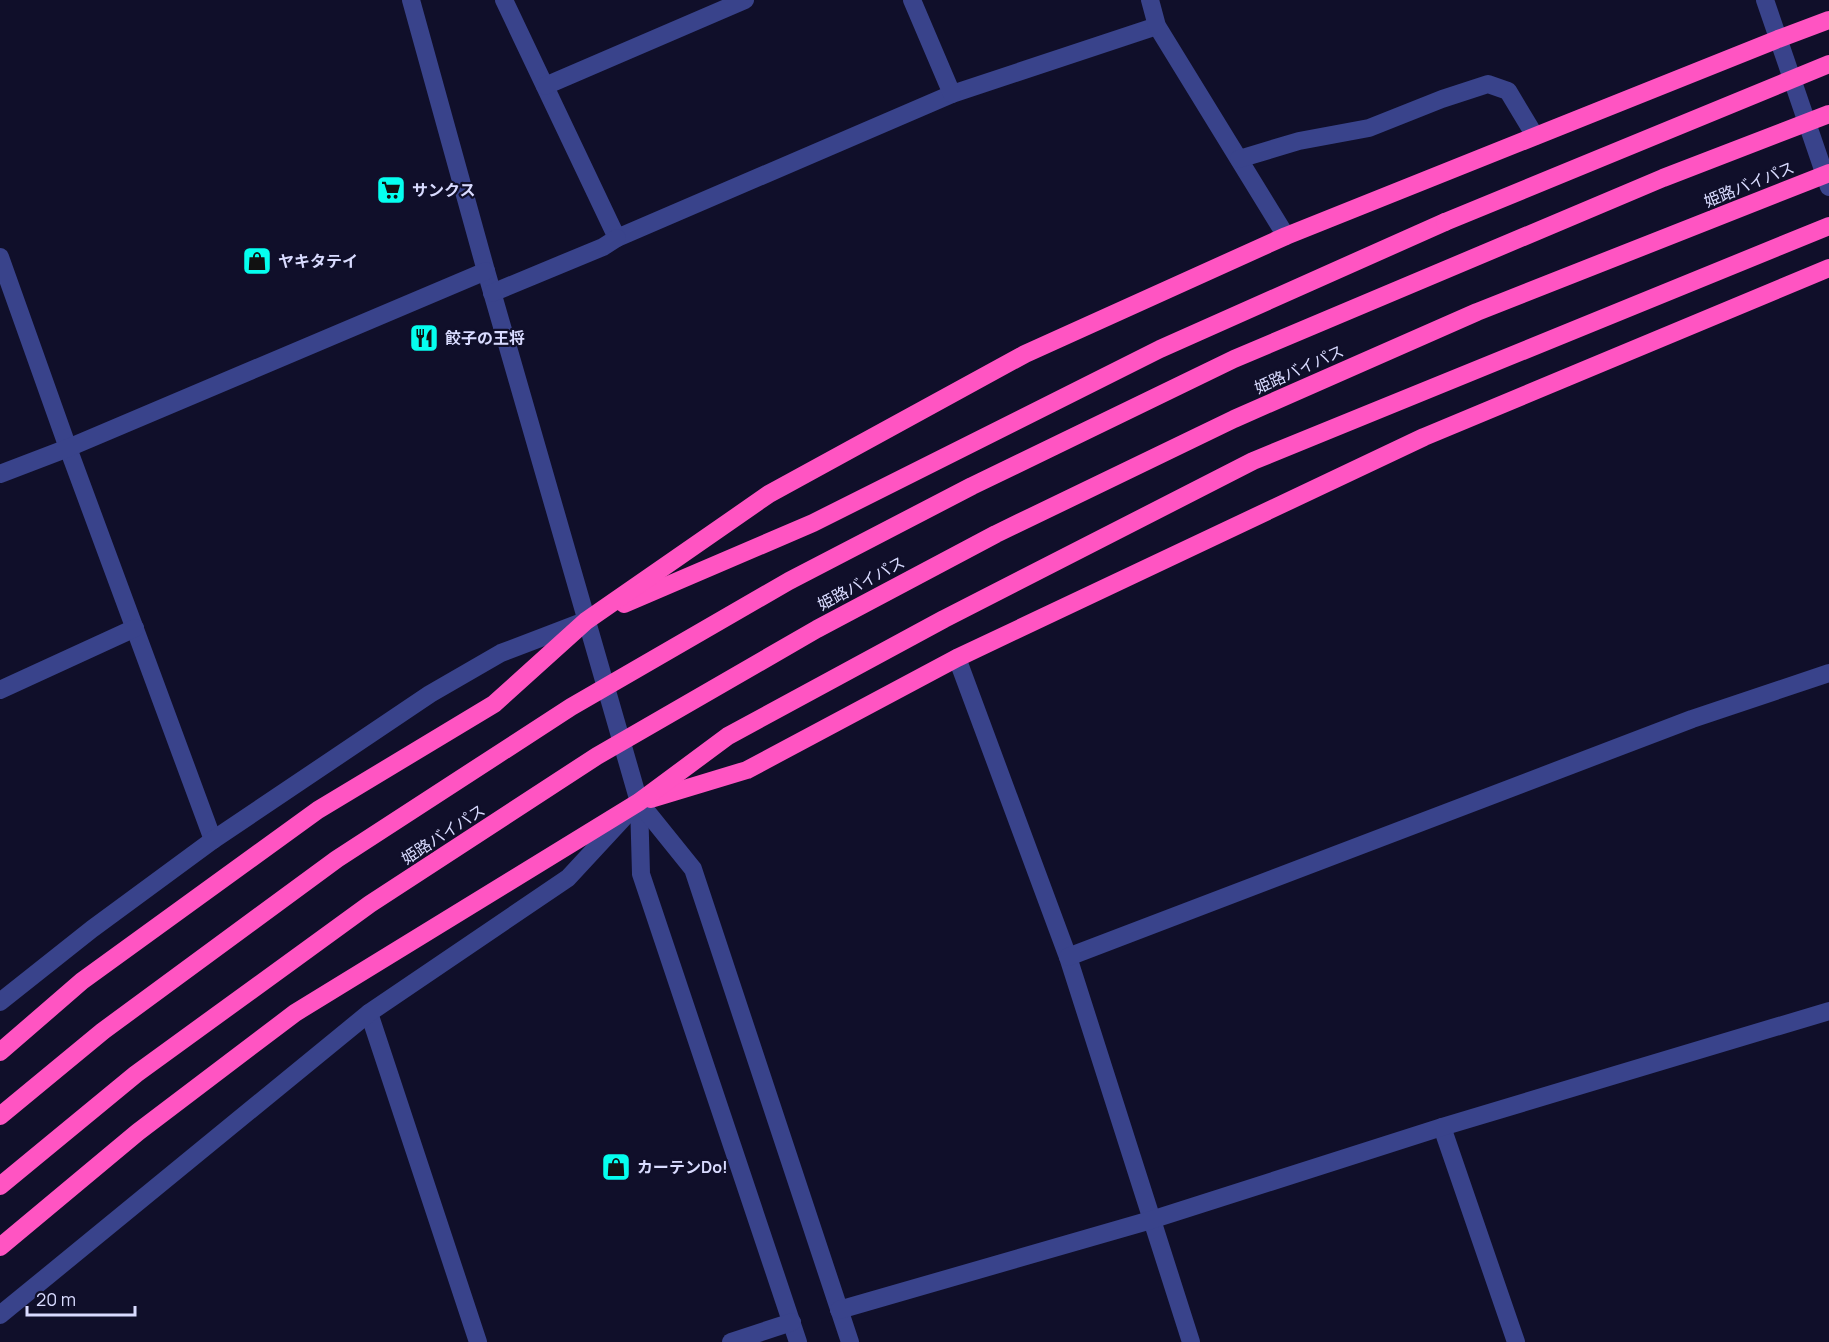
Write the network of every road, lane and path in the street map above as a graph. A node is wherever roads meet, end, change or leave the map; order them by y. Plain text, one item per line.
1 (411, 0) edge
2 (504, 0) edge
3 (745, 0) edge
4 (912, 0) edge
5 (1150, 0) edge
6 (1765, 0) edge
7 (1829, 20) edge
8 (1157, 26) junction
9 (1779, 39) junction
10 (1829, 64) edge
11 (545, 86) junction
12 (952, 94) junction
13 (1829, 114) edge
14 (1535, 136) junction
15 (1239, 159) junction
16 (1829, 173) edge
17 (1829, 187) edge
18 (1829, 226) edge
19 (1286, 236) junction
20 (617, 238) junction
21 (0, 257) edge
22 (1829, 268) edge
23 (486, 271) junction
24 (492, 293) junction
25 (68, 447) junction
26 (0, 474) edge
27 (586, 621) junction
28 (135, 628) junction
29 (957, 658) junction
30 (1829, 673) edge
31 (0, 690) edge
32 (639, 802) junction
33 (213, 840) junction
34 (1068, 957) junction
35 (0, 1002) edge
36 (1829, 1011) edge
37 (369, 1013) junction
38 (0, 1052) edge
39 (0, 1116) edge
40 (1442, 1127) junction
41 (0, 1186) edge
42 (1151, 1220) junction
43 (0, 1247) edge
44 (839, 1310) junction
45 (0, 1315) edge
46 (792, 1322) junction
47 (478, 1342) edge
48 (731, 1342) edge
49 (798, 1342) edge
50 (850, 1342) edge
51 (1191, 1342) edge
52 (1516, 1342) edge

1 - 23 street
2 - 11 street
3 - 11 street
4 - 12 street
5 - 8 street
6 - 9 street
7 - 9 highway
8 - 12 street
8 - 15 street
9 - 14 highway
9 - 17 street
10 - 27 highway, bridge
11 - 20 street
12 - 20 street
13 - 39 highway, 姫路バイパス, bridge
14 - 15 street
14 - 19 highway
15 - 19 street
16 - 41 highway, 姫路バイパス, bridge
18 - 32 highway
19 - 27 highway
20 - 24 street
21 - 25 street
22 - 29 highway
23 - 24 street
23 - 25 street
24 - 27 street
25 - 26 street
25 - 28 street
27 - 32 street
27 - 33 street
27 - 38 highway
28 - 31 street
28 - 33 street
29 - 32 highway
29 - 34 street
30 - 34 street
32 - 37 street
32 - 43 highway
32 - 44 street
32 - 46 street
33 - 35 street
34 - 42 street
36 - 40 street
37 - 45 street
37 - 47 street
40 - 42 street
40 - 52 street
42 - 44 street
42 - 51 street
44 - 50 street
46 - 48 street
46 - 49 street

